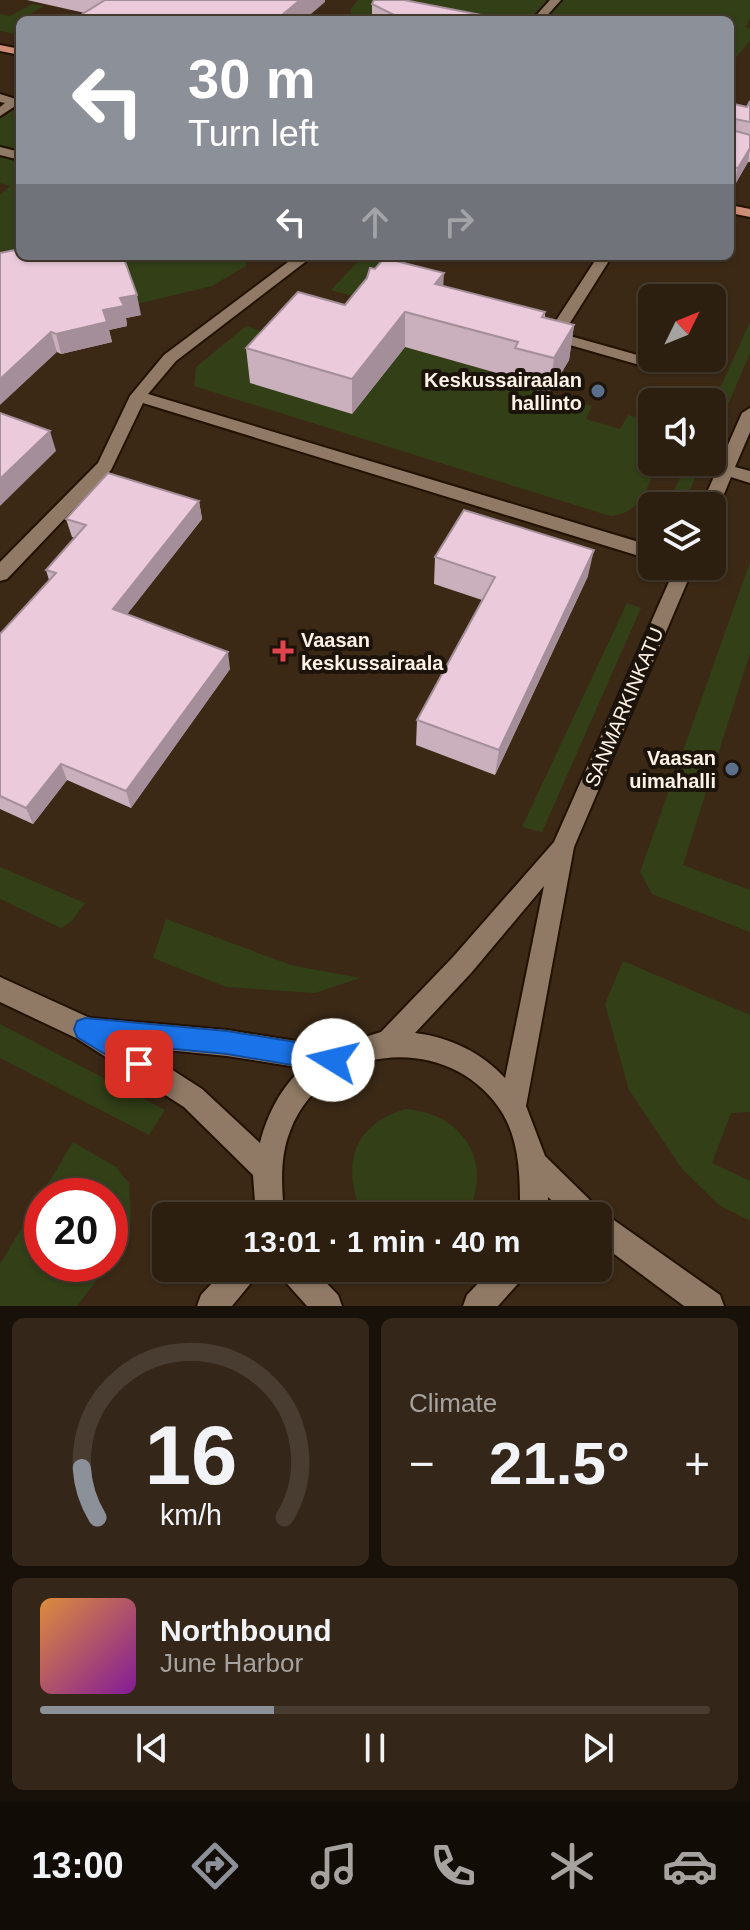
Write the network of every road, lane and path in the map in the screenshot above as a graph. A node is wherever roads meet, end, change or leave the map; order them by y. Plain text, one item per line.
1 (556, 0) edge
2 (541, 16) edge
3 (0, 98) edge
4 (0, 112) edge
5 (300, 260) edge
6 (602, 260) edge
7 (638, 360) edge
8 (138, 396) junction
9 (750, 413) edge
10 (726, 468) edge
11 (726, 470) edge
12 (750, 477) edge
13 (638, 549) edge
14 (0, 574) edge
15 (679, 580) edge
16 (563, 847) junction
17 (0, 989) edge
18 (85, 1029) junction
19 (389, 1042) junction
20 (333, 1060) junction
21 (513, 1106) junction
22 (534, 1165) junction
23 (267, 1169) junction
24 (269, 1202) edge
25 (534, 1202) edge
26 (574, 1202) edge
27 (612, 1234) edge
28 (233, 1282) edge
29 (305, 1282) edge
30 (500, 1282) edge
31 (212, 1306) edge
32 (327, 1306) edge
33 (478, 1306) edge
34 (709, 1306) edge

1 - 2 street
3 - 4 street
5 - 8 street
6 - 7 street
8 - 13 street
8 - 14 street
9 - 10 street
11 - 12 street
15 - 16 street, SANMARKINKATU
16 - 19 street, SANMARKINKATU
16 - 21 street, SANMARKINKATU
17 - 18 street
18 - 20 street
18 - 23 street
19 - 20 street
19 - 21 street
20 - 23 street
21 - 22 street
22 - 25 street
22 - 26 street
23 - 24 street
27 - 34 street
28 - 31 street
29 - 32 street
30 - 33 street

